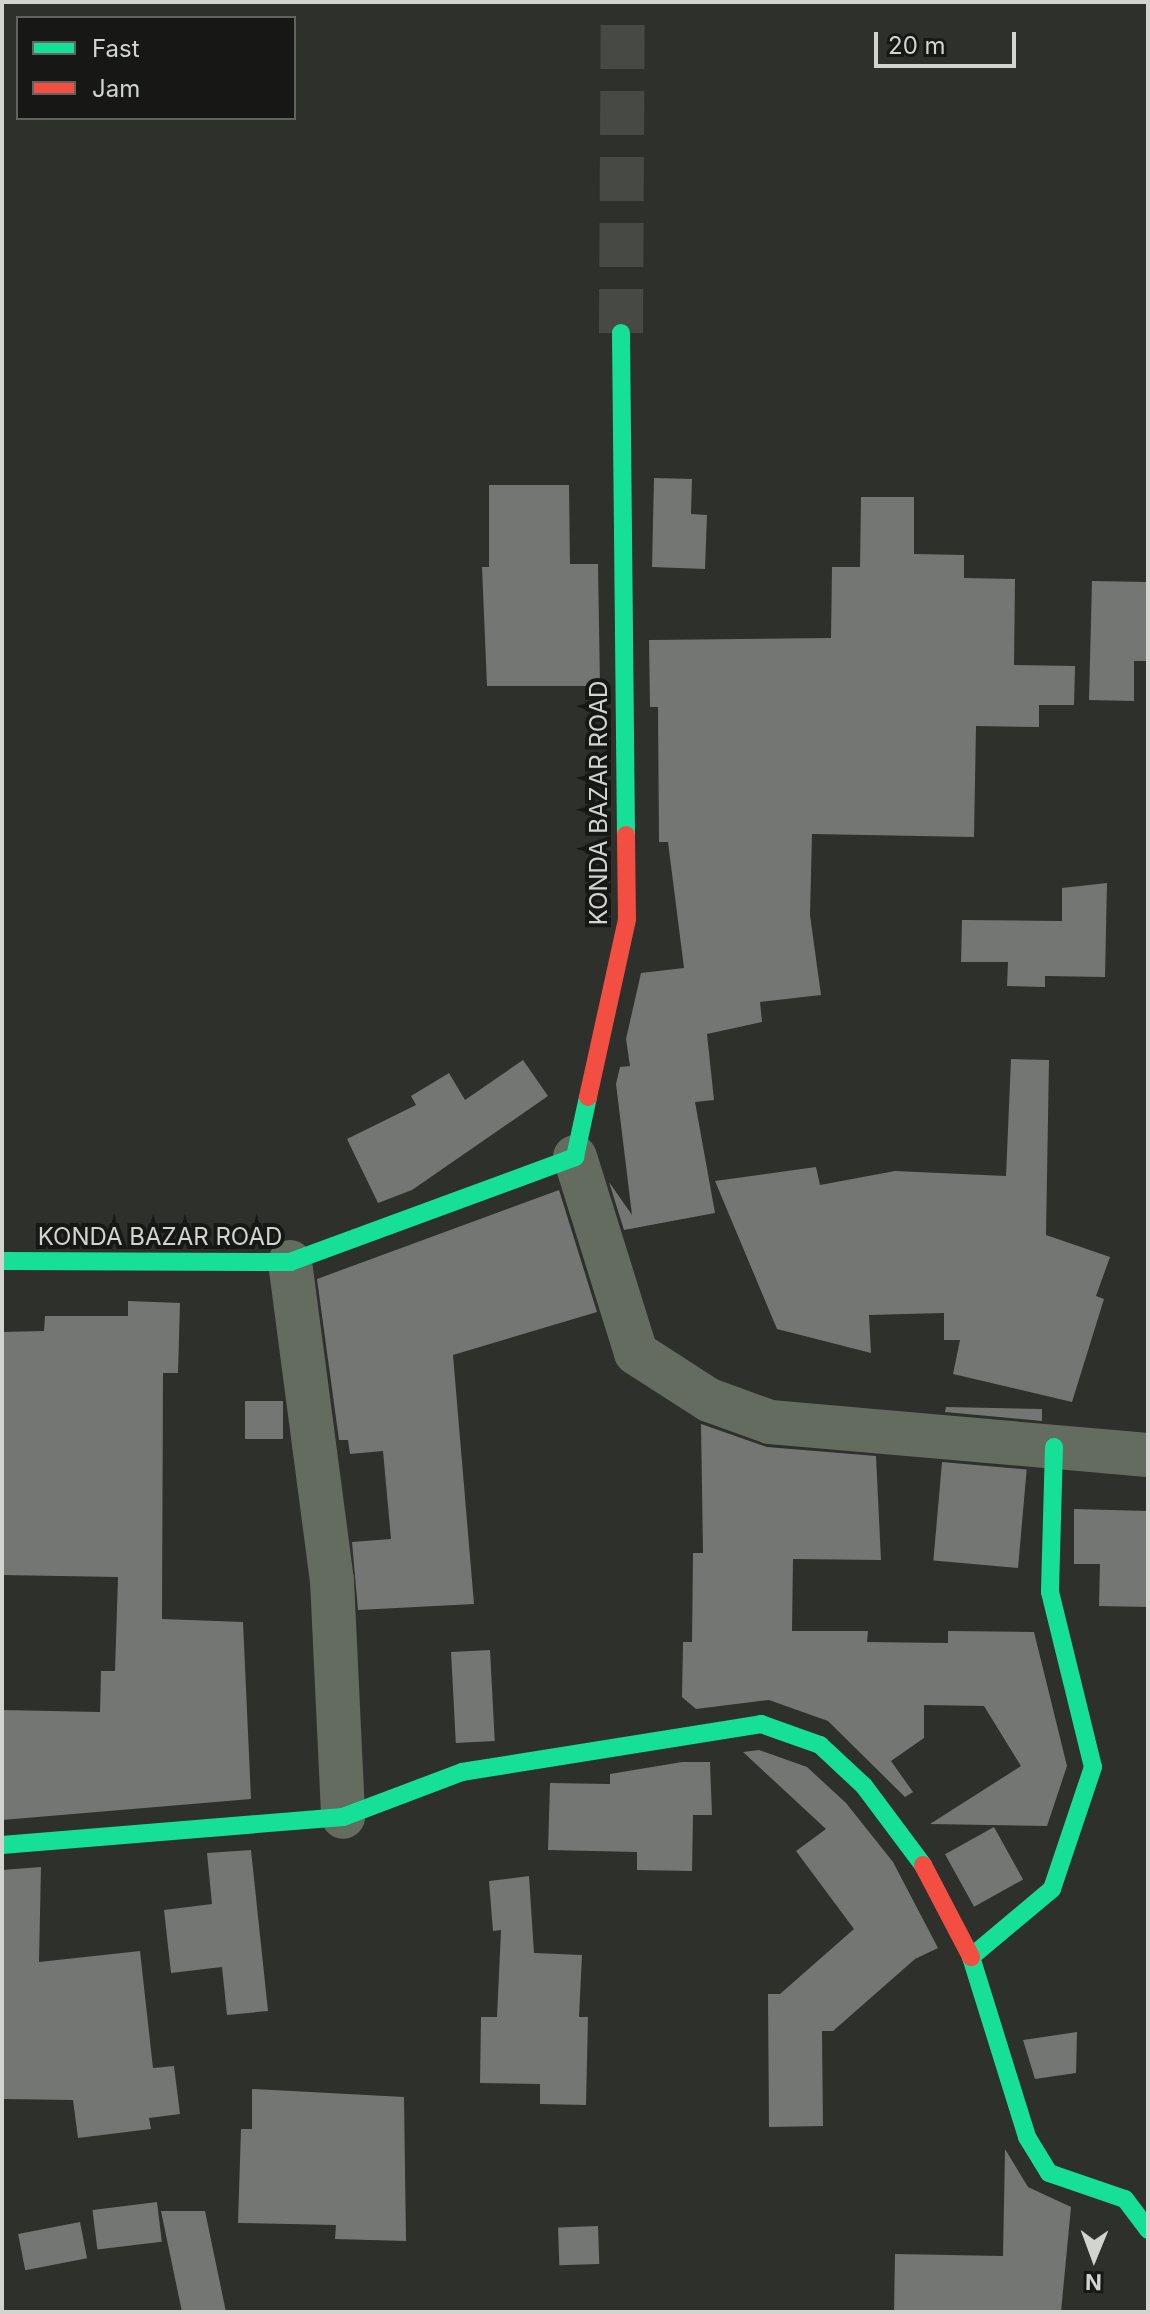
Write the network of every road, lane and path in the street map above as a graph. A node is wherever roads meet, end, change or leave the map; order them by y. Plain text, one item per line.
1 (621, 333) tunnel mouth
2 (575, 1157) junction
3 (2, 1261) edge
4 (290, 1262) junction
5 (1054, 1447) junction
6 (1148, 1455) edge
7 (343, 1817) junction
8 (2, 1845) edge
9 (971, 1957) junction
10 (1148, 2230) edge

1 - 2 street, KONDA BAZAR ROAD
2 - 4 street, KONDA BAZAR ROAD
2 - 5 street
3 - 4 street, KONDA BAZAR ROAD
4 - 7 street
5 - 6 street
5 - 9 street
7 - 8 street
7 - 9 street
9 - 10 street

